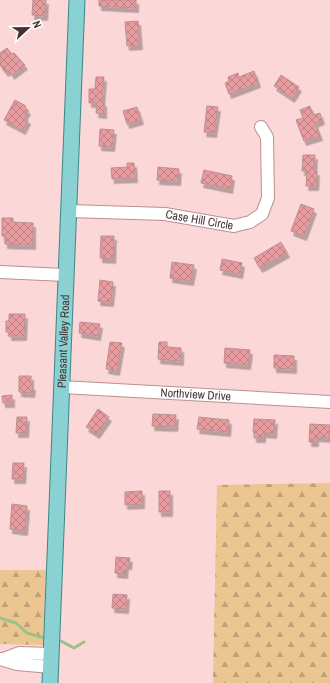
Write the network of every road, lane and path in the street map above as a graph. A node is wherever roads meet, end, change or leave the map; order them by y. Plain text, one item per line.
1 (76, 0) edge
2 (261, 127) dead end
3 (69, 211) junction
4 (0, 272) edge
5 (65, 275) junction
6 (62, 387) junction
7 (330, 402) edge
8 (2, 659) edge
9 (52, 661) junction
10 (50, 683) edge

1 - 3 main road, Pleasant Valley Road
2 - 3 street, Case Hill Circle
3 - 5 main road, Pleasant Valley Road
4 - 5 street
5 - 6 main road, Pleasant Valley Road
6 - 7 street, Northview Drive
6 - 9 main road, Pleasant Valley Road
8 - 9 street
9 - 10 main road, Pleasant Valley Road

